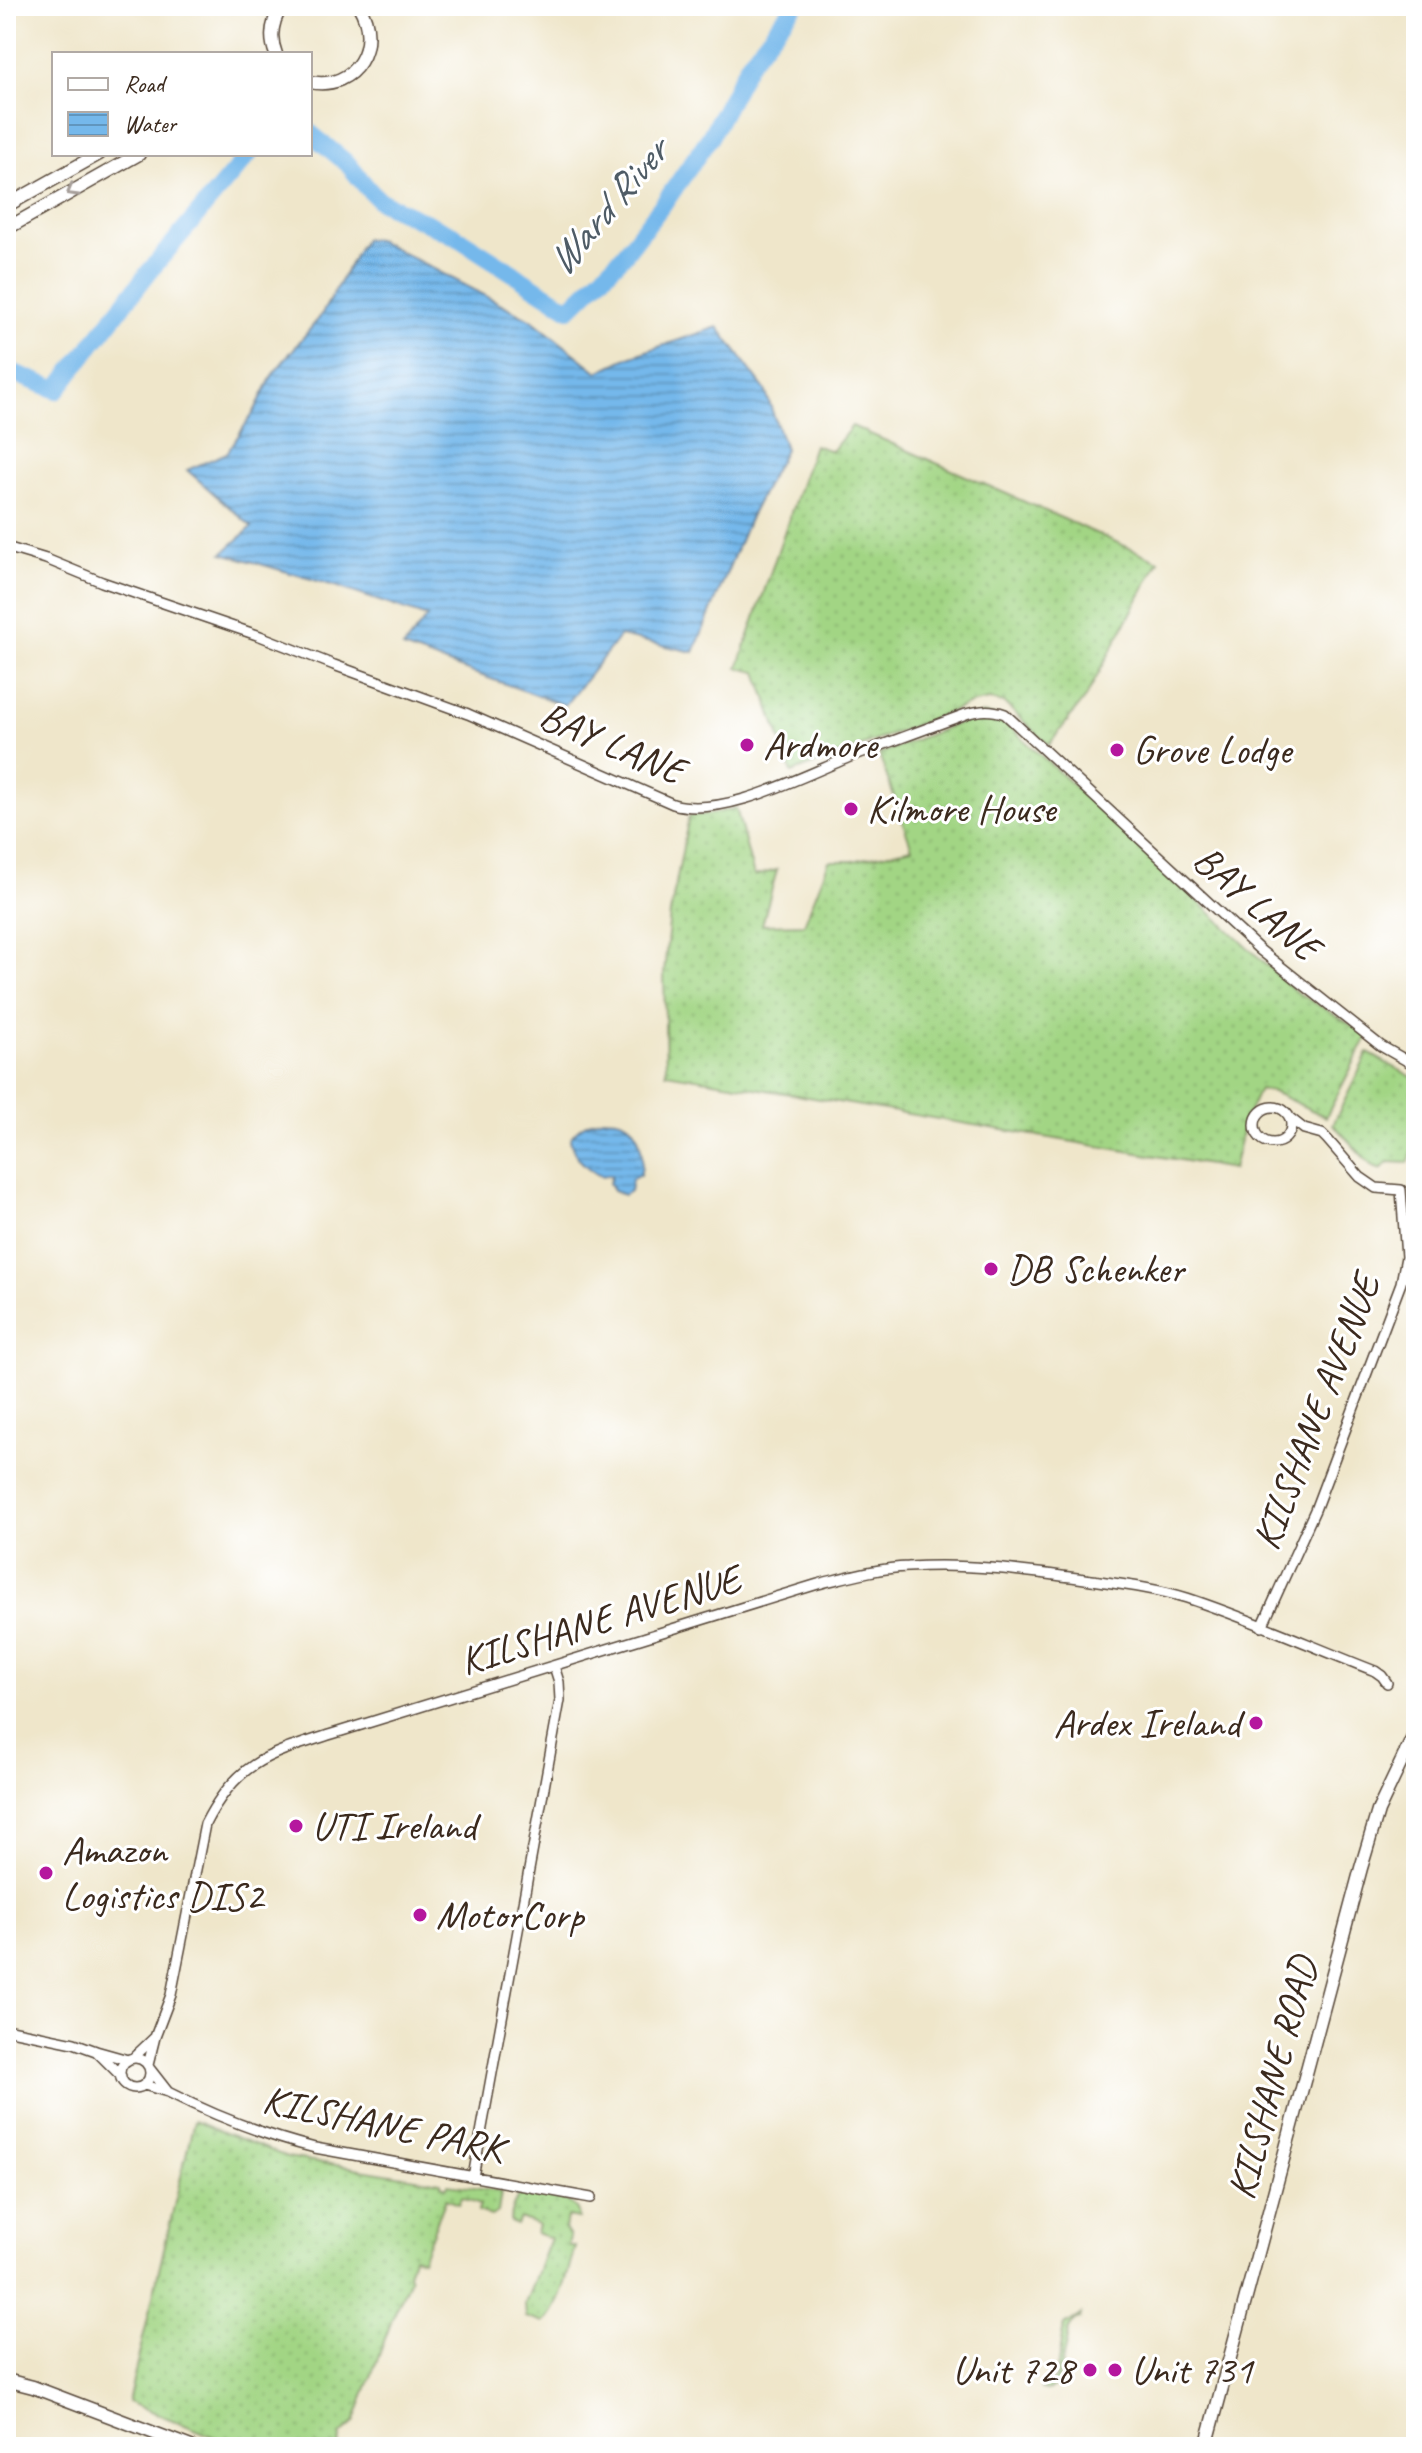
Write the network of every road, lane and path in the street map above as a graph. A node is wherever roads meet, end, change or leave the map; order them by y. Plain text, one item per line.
1 (282, 6) edge
2 (359, 6) edge
3 (369, 12) edge
4 (272, 34) junction
5 (267, 52) edge
6 (276, 52) edge
7 (312, 82) edge
8 (95, 156) edge
9 (135, 156) edge
10 (6, 206) edge
11 (6, 229) edge
12 (6, 547) edge
13 (1416, 1066) edge
14 (1290, 1118) junction
15 (1304, 1129) junction
16 (1289, 1135) junction
17 (1411, 1258) edge
18 (1262, 1627) junction
19 (554, 1666) junction
20 (1387, 1683) dead end
21 (1416, 1731) edge
22 (6, 2029) edge
23 (155, 2037) junction
24 (96, 2051) junction
25 (130, 2059) junction
26 (149, 2067) junction
27 (121, 2076) junction
28 (144, 2085) junction
29 (168, 2092) junction
30 (473, 2177) junction
31 (591, 2198) dead end
32 (6, 2380) edge
33 (191, 2447) edge
34 (1206, 2447) edge

1 - 4 street
2 - 3 street
3 - 7 street
4 - 5 street
4 - 6 street
8 - 10 street
9 -> 11 street
12 - 13 street, BAY LANE
14 - 15 street, KILSHANE AVENUE
14 - 16 street
14 - 16 street
15 - 16 street
15 - 17 street, KILSHANE AVENUE
17 - 18 street, KILSHANE AVENUE
18 - 19 street, KILSHANE AVENUE
18 - 20 street, KILSHANE AVENUE
19 - 23 street, KILSHANE AVENUE
19 - 30 street
21 - 34 street, KILSHANE ROAD
22 - 24 street
23 - 25 street, KILSHANE AVENUE
23 - 26 street, KILSHANE AVENUE
24 - 25 street
24 - 27 street
25 - 26 street
25 - 27 street
26 - 28 street
26 - 29 street, KILSHANE PARK
27 - 28 street
28 - 29 street, KILSHANE PARK
29 - 30 street, KILSHANE PARK
30 - 31 street, KILSHANE PARK
32 - 33 street

